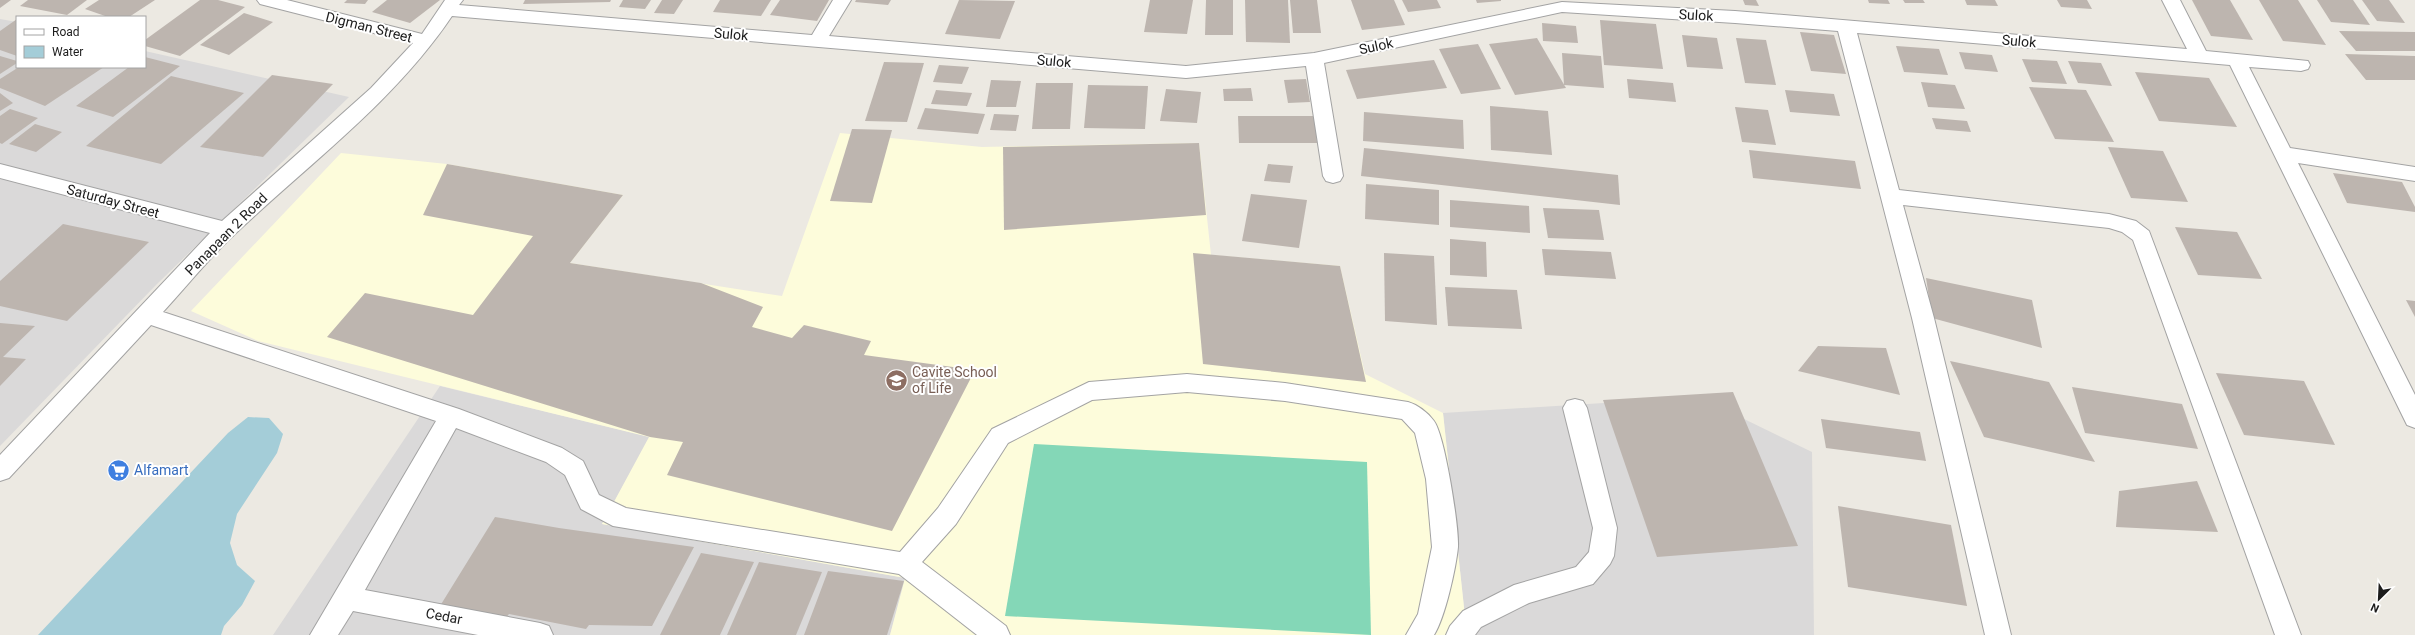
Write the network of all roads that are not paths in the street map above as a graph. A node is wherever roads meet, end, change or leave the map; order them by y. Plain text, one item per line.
1 (266, 0) edge
2 (842, 0) edge
3 (2171, 0) edge
4 (452, 5) edge
5 (1846, 26) junction
6 (426, 41) junction
7 (817, 41) junction
8 (2199, 56) junction
9 (1314, 59) junction
10 (2236, 59) junction
11 (2301, 65) dead end
12 (2282, 154) junction
13 (0, 171) edge
14 (2415, 174) edge
15 (1333, 176) dead end
16 (1891, 196) junction
17 (226, 230) junction
18 (147, 315) junction
19 (1576, 408) dead end
20 (451, 416) junction
21 (2415, 418) edge
22 (0, 471) edge
23 (905, 564) junction
24 (348, 598) junction
25 (323, 635) edge
26 (540, 635) edge
27 (997, 635) edge
28 (1419, 635) edge
29 (1459, 635) edge
30 (1998, 635) edge
31 (2288, 635) edge

1 - 6 street, Digman Street
2 - 7 street
3 - 8 street
4 - 6 street, Panapaan 2 Road
4 - 7 street, Sulok
5 - 8 street, Sulok
5 - 9 street, Sulok
5 - 16 street
6 - 17 street, Panapaan 2 Road
7 - 9 street, Sulok
8 - 10 street, Sulok
9 - 15 street
10 - 11 street, Sulok
10 - 12 street
12 - 14 street
12 - 21 street
13 - 17 street, Saturday Street
16 - 30 street
16 - 31 street
17 - 18 street, Panapaan 2 Road
18 - 20 street
18 - 22 street, Panapaan 2 Road
19 - 29 street
20 - 23 street
20 - 24 street
23 - 27 street
23 - 28 street
24 - 25 street
24 - 26 street, Cedar

